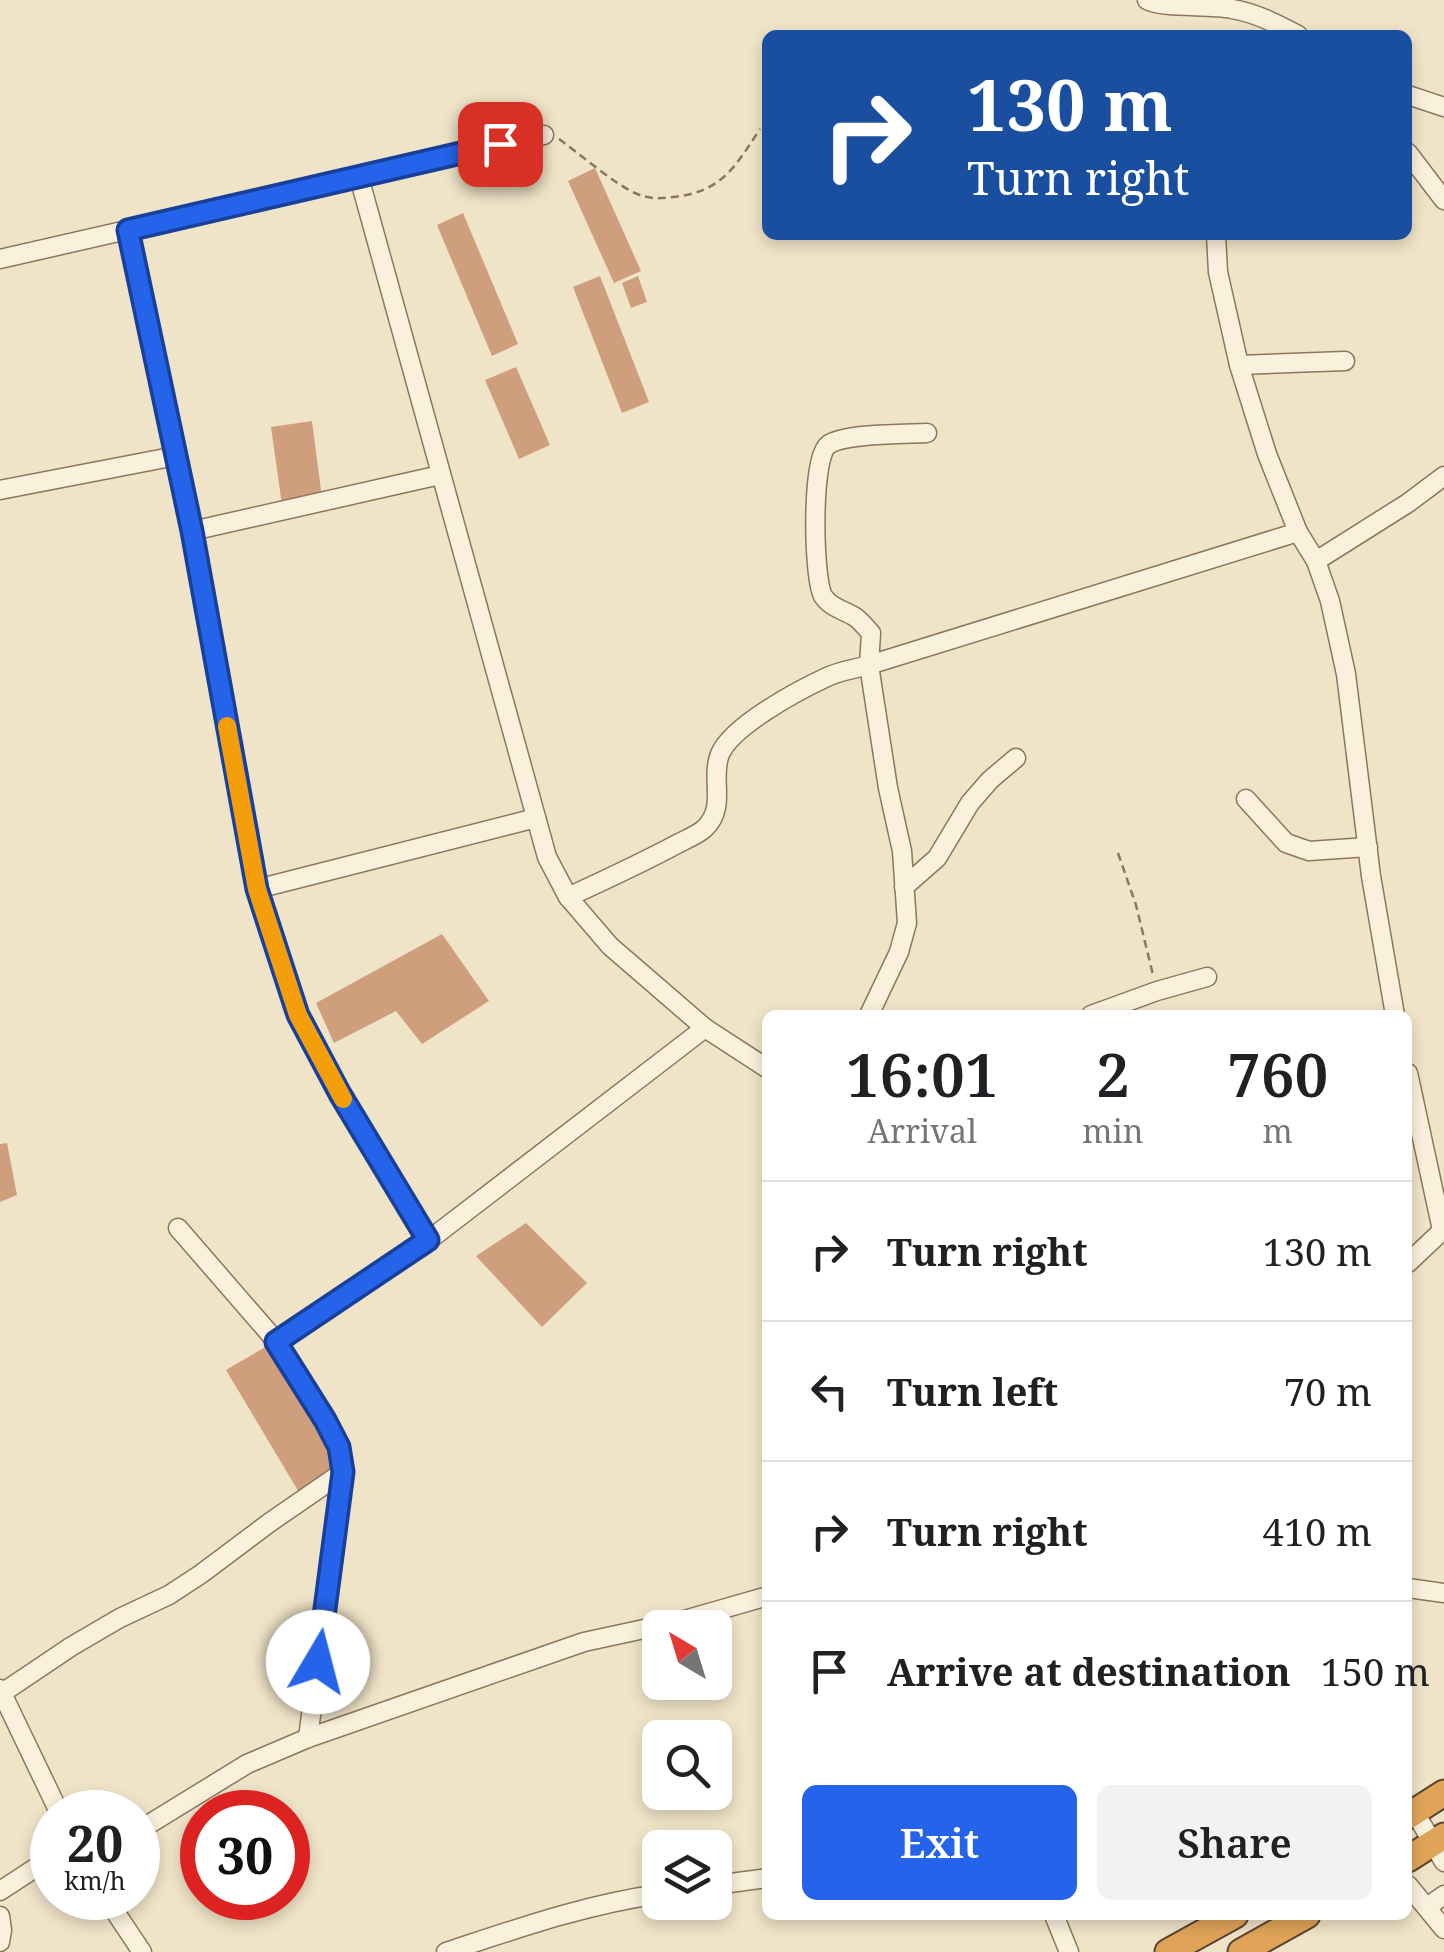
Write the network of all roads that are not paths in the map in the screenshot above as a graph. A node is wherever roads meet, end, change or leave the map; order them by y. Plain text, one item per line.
1 (1147, 0) edge
2 (1262, 17) junction
3 (1256, 30) edge
4 (1288, 30) edge
5 (1412, 97) edge
6 (1444, 107) edge
7 (544, 134) road end
8 (1412, 158) edge
9 (359, 178) junction
10 (1444, 200) edge
11 (128, 230) junction
12 (1216, 240) edge
13 (0, 259) edge
14 (1346, 361) dead end
15 (1239, 365) junction
16 (927, 434) dead end
17 (176, 456) junction
18 (440, 475) junction
19 (1444, 476) edge
20 (0, 490) edge
21 (192, 531) junction
22 (1298, 532) junction
23 (1316, 561) junction
24 (869, 666) junction
25 (1016, 758) dead end
26 (1246, 799) dead end
27 (536, 818) junction
28 (1368, 847) junction
29 (904, 887) junction
30 (257, 889) junction
31 (568, 898) junction
32 (1207, 977) dead end
33 (872, 1010) edge
34 (1105, 1010) edge
35 (1395, 1010) edge
36 (705, 1028) junction
37 (762, 1065) edge
38 (1412, 1091) edge
39 (178, 1228) dead end
40 (1443, 1230) edge
41 (428, 1240) junction
42 (1412, 1259) edge
43 (276, 1342) junction
44 (343, 1472) junction
45 (1412, 1589) edge
46 (1444, 1593) edge
47 (762, 1598) edge
48 (1, 1691) edge
49 (308, 1738) junction
50 (48, 1790) edge
51 (1444, 1793) edge
52 (1412, 1813) edge
53 (1412, 1815) edge
54 (160, 1817) edge
55 (1440, 1847) edge
56 (1412, 1857) edge
57 (30, 1871) edge
58 (762, 1879) edge
59 (732, 1883) edge
60 (0, 1890) edge
61 (1412, 1890) edge
62 (1444, 1894) edge
63 (642, 1896) edge
64 (1427, 1907) junction
65 (0, 1916) edge
66 (121, 1920) edge
67 (1056, 1920) edge
68 (1225, 1920) edge
69 (1298, 1920) edge
70 (1444, 1929) edge
71 (0, 1942) edge
72 (142, 1952) edge
73 (446, 1952) edge
74 (1068, 1952) edge
75 (1168, 1952) edge
76 (1240, 1952) edge

1 - 2 street
2 - 3 street
2 - 4 street
5 - 6 street
7 - 9 street
8 - 10 street
9 - 11 street
9 - 18 street
11 - 13 street
11 - 17 street
12 - 15 street
14 - 15 street
15 - 22 street
16 - 24 street
17 - 20 street
17 - 21 street
18 - 21 street
18 - 27 street
19 - 23 street
21 - 30 street
22 - 23 street
22 - 24 street
23 - 28 street
24 - 29 street
24 - 31 street
25 - 29 street
26 - 28 street
27 - 30 street
27 - 31 street
28 - 35 street
29 - 33 street
30 - 41 street
31 - 36 street
32 - 34 street
36 - 37 street
36 - 41 street
38 - 40 street
39 - 43 street
40 - 42 street
41 - 43 street
43 - 44 street
44 - 48 street
44 - 49 street
45 - 46 street
47 - 49 street
48 - 50 street
49 - 54 street
51 - 52 highway
53 - 55 street
55 - 56 highway
57 - 60 street
58 - 59 street
61 - 64 street
62 - 64 street
63 - 73 street
64 - 70 street
65 - 71 street
66 - 72 street
67 - 74 street
68 - 75 highway
69 - 76 highway

